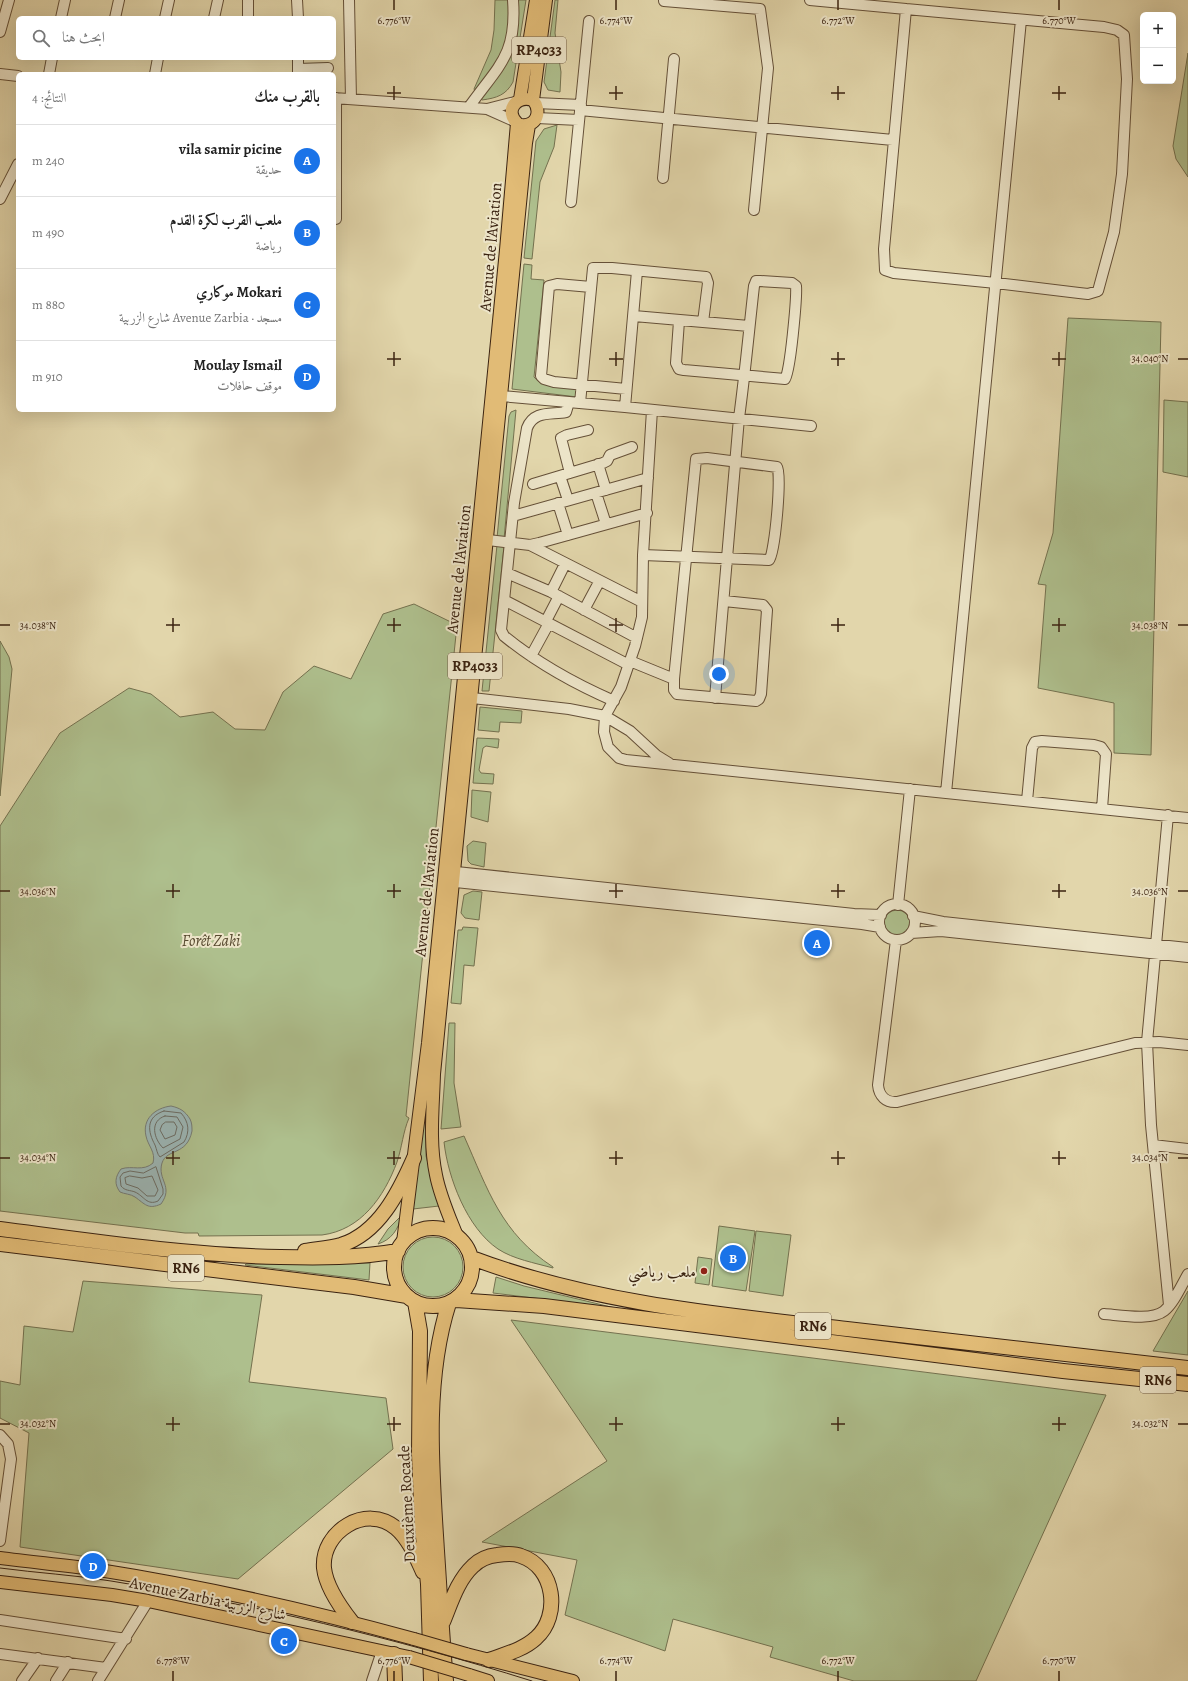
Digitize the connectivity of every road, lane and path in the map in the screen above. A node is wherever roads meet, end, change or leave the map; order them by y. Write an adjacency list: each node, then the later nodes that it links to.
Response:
1 (9, 0): 22 (street)
2 (65, 0): 16 (street)
3 (119, 0): 17 (street)
4 (169, 0): 18 (street)
5 (218, 0): 19 (street)
6 (248, 0): 20 (street)
7 (297, 0): 21 (street)
8 (349, 0): 37 (street)
9 (513, 0): 40 (street)
10 (536, 0): 38 (main road, Avenue de l'Aviation / RP4033)
11 (546, 0): 39 (main road, Avenue de l'Aviation / RP4033)
12 (810, 0): 15 (street)
13 (664, 1): 14 (street)
14 (759, 4): 46 (street)
15 (906, 9): 23 (street); 47 (street)
16 (61, 16)
17 (115, 16)
18 (165, 16)
19 (214, 16)
20 (248, 16)
21 (298, 16)
22 (2, 18): 25 (street)
23 (1020, 20): 54 (street); 54 (street)
24 (589, 21): 42 (street)
25 (0, 32)
26 (674, 59): 43 (street)
27 (52, 60): 31 (street)
28 (158, 60): 32 (street)
29 (298, 60): 33 (street)
30 (328, 68): 33 (street)
31 (49, 72)
32 (155, 72)
33 (298, 72)
34 (0, 74): 35 (street)
35 (16, 76)
36 (336, 98): 37 (street)
37 (351, 99): 40 (street)
38 (518, 101): 39 (main road); 41 (street); 45 (main road, Avenue de l'Aviation / RP4033)
39 (534, 102): 42 (street); 44 (main road, Avenue de l'Aviation / RP4033)
40 (469, 107): 41 (street)
41 (487, 109): 45 (street)
42 (580, 112): 43 (street); 44 (street); 51 (street)
43 (667, 118): 46 (street); 49 (street)
44 (533, 121): 45 (main road); 63 (main road, Avenue de l'Aviation / RP4033)
45 (515, 122): 114 (main road, Avenue de l'Aviation / RP4033)
46 (761, 128): 47 (street); 52 (street)
47 (893, 140): 54 (street)
48 (16, 168): 50 (street)
49 (663, 178)
50 (0, 199)
51 (571, 202)
52 (754, 210)
53 (637, 271): 55 (street); 56 (street); 58 (street)
54 (996, 282): 109 (street)
55 (591, 287): 61 (street); 61 (street)
56 (634, 316): 57 (street); 62 (street)
57 (679, 321): 58 (street); 60 (street)
58 (703, 322): 59 (street)
59 (749, 326): 60 (street); 60 (street)
60 (744, 376): 68 (street)
61 (582, 385): 62 (street); 65 (street)
62 (626, 389): 66 (street)
63 (500, 396): 64 (street); 84 (main road, Avenue de l'Aviation / RP4033)
64 (569, 402): 65 (street); 81 (street)
65 (580, 403): 66 (street)
66 (625, 407): 67 (street)
67 (652, 410): 68 (street); 75 (street)
68 (739, 418): 69 (street); 72 (street)
69 (811, 426)
70 (588, 430): 74 (street)
71 (632, 447): 73 (street)
72 (736, 461): 88 (street); 89 (street); 89 (street)
73 (598, 464): 74 (street); 77 (street)
74 (565, 474): 76 (street); 79 (street)
75 (648, 478): 77 (street); 80 (street)
76 (533, 484)
77 (606, 490): 78 (street)
78 (596, 493): 79 (street); 82 (street)
79 (563, 502): 81 (street); 83 (street)
80 (647, 513): 82 (street); 87 (street)
81 (513, 516): 85 (street)
82 (606, 524): 83 (street)
83 (568, 535): 86 (street)
84 (488, 540): 85 (street); 103 (main road, Avenue de l'Aviation / RP4033)
85 (511, 542): 86 (street); 91 (street)
86 (530, 545): 90 (street)
87 (643, 554): 88 (street); 96 (street)
88 (686, 555): 89 (street); 102 (street)
89 (727, 559): 95 (street)
90 (565, 564): 92 (street); 93 (street)
91 (507, 573): 93 (street); 94 (street)
92 (599, 582): 96 (street); 97 (street)
93 (555, 594): 97 (street); 98 (street)
94 (504, 600): 98 (street); 100 (street)
95 (724, 601): 104 (street); 104 (street)
96 (642, 602): 99 (street)
97 (584, 610): 99 (street)
98 (547, 622): 100 (street); 101 (street)
99 (637, 638): 101 (street)
100 (531, 656): 105 (street)
101 (630, 663): 102 (street); 105 (street)
102 (674, 679): 104 (street)
103 (472, 698): 106 (street); 114 (main road, Avenue de l'Aviation / RP4033)
104 (715, 698)
105 (614, 701): 106 (street)
106 (605, 716): 107 (street); 107 (street)
107 (673, 765): 108 (street)
108 (910, 789): 109 (street); 115 (street)
109 (946, 793): 110 (street)
110 (1027, 801): 111 (street); 111 (street)
111 (1102, 809): 112 (street)
112 (1168, 816): 113 (street); 123 (street)
113 (1188, 818)
114 (449, 877): 116 (street); 118 (street); 129 (main road, Avenue de l'Aviation / RP4033); 131 (main road, Avenue de l'Aviation / RP4033)
115 (898, 905): 116 (street); 117 (street)
116 (881, 915): 118 (street)
117 (913, 916): 119 (street); 120 (street)
118 (880, 927): 121 (street)
119 (994, 932): 120 (street); 123 (street)
120 (911, 933): 121 (street)
121 (896, 940): 125 (street)
122 (1188, 948): 123 (street)
123 (1156, 949): 124 (street); 125 (street)
124 (1188, 957)
125 (1147, 1042): 126 (street); 127 (street)
126 (1188, 1045)
127 (1153, 1145): 128 (street); 139 (street)
128 (1188, 1149)
129 (414, 1158): 133 (main road, Avenue de l'Aviation / RP4033); 134 (highway)
130 (0, 1229): 134 (highway, RN6)
131 (457, 1236): 133 (highway, RN6); 135 (highway)
132 (0, 1244): 137 (highway, RN6)
133 (400, 1247): 134 (highway, RN6); 137 (highway)
134 (257, 1257)
135 (472, 1258): 138 (highway); 141 (highway, RN6)
136 (1188, 1274): 139 (street)
137 (411, 1299): 138 (highway, RN6); 147 (highway, Deuxième Rocade)
138 (453, 1301): 142 (highway, RN6); 151 (highway, Deuxième Rocade)
139 (1169, 1305): 140 (street)
140 (1104, 1314)
141 (1188, 1368)
142 (1188, 1384)
143 (0, 1434): 144 (street)
144 (0, 1541)
145 (0, 1558): 150 (main road, Avenue Zarbia شارع الزربية)
146 (0, 1582): 148 (main road, Avenue Zarbia شارع الزربية)
147 (428, 1584): 150 (highway); 164 (highway, Deuxième Rocade)
148 (148, 1601): 152 (street); 153 (main road, Avenue Zarbia شارع الزربية)
149 (0, 1620): 152 (street)
150 (352, 1622): 156 (main road, Avenue Zarbia شارع الزربية, bridge)
151 (441, 1626): 156 (highway); 165 (highway, Deuxième Rocade)
152 (126, 1639): 158 (street)
153 (388, 1653): 162 (street); 163 (highway); 166 (main road, Avenue Zarbia شارع الزربية, bridge)
154 (0, 1654): 155 (street)
155 (38, 1658): 157 (street); 159 (street)
156 (489, 1660): 167 (main road)
157 (68, 1662): 158 (street); 160 (street)
158 (106, 1668): 161 (street)
159 (22, 1681)
160 (56, 1681)
161 (98, 1681)
162 (372, 1681)
163 (396, 1681)
164 (431, 1681)
165 (446, 1681)
166 (488, 1681)
167 (573, 1681)

